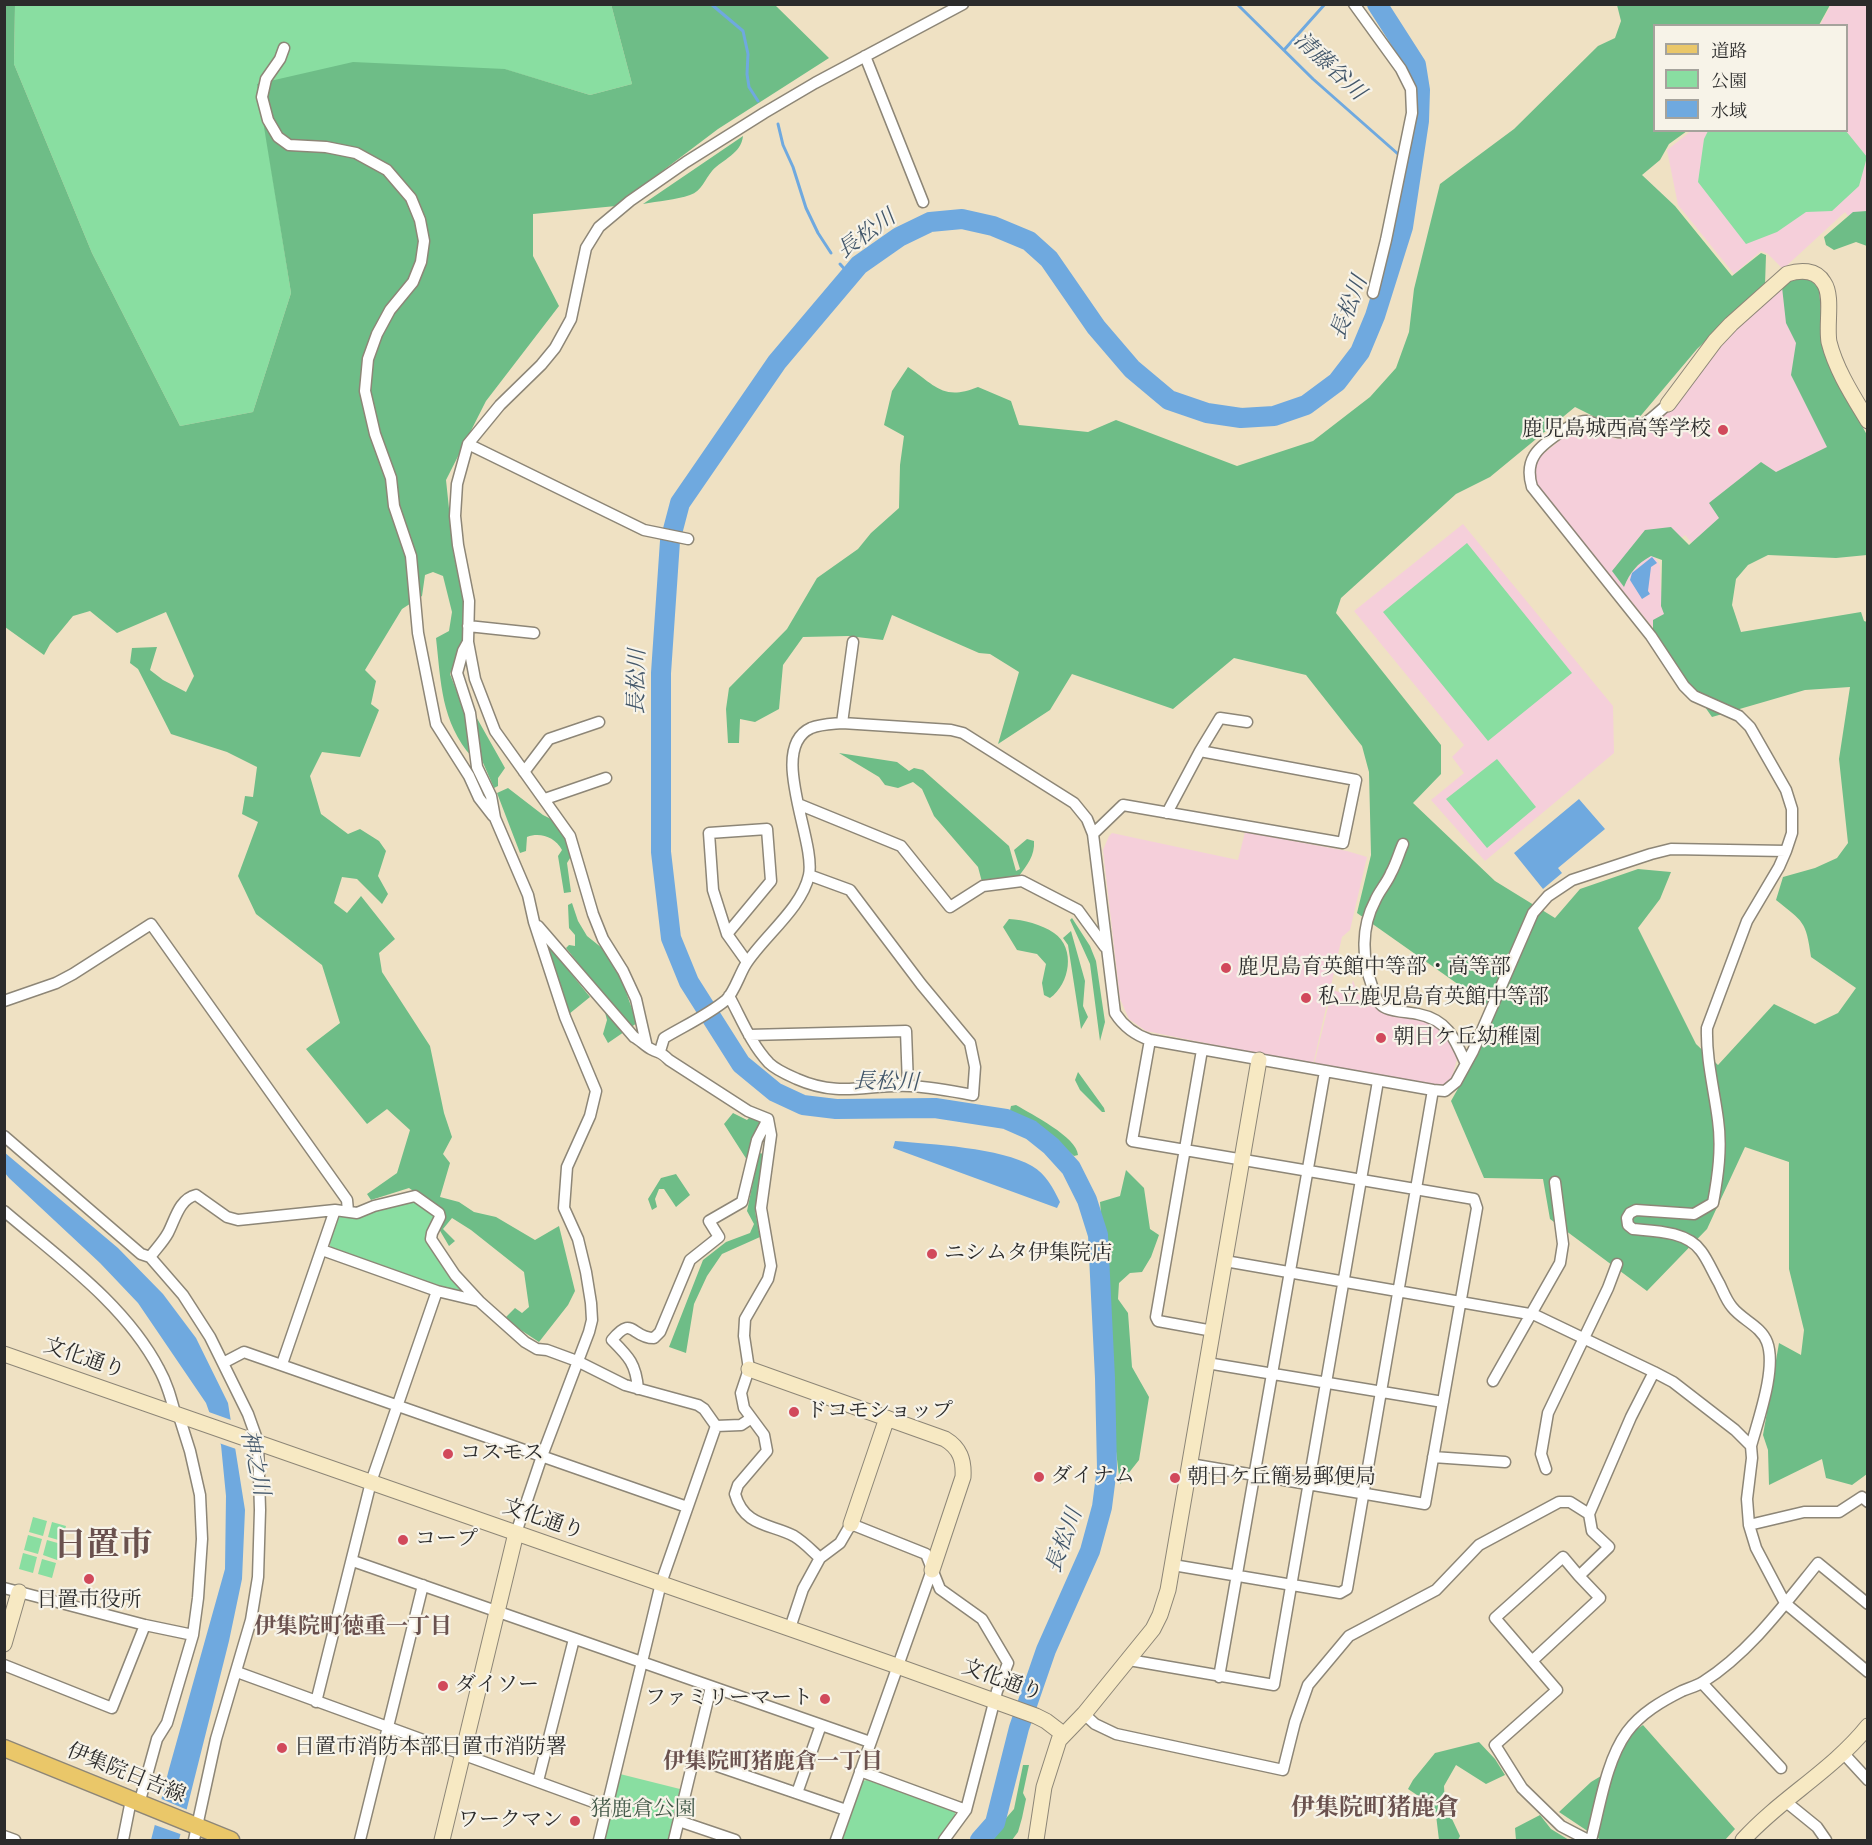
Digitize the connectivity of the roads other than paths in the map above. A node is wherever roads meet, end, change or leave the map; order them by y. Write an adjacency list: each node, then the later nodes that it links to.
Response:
1 (963, 4): 4 (street)
2 (1354, 4): 6 (street)
3 (285, 48): 24 (street)
4 (865, 56): 5 (street); 9 (street)
5 (923, 202)
6 (1373, 292)
7 (1668, 404): 8 (street); 27 (street)
8 (1868, 421)
9 (468, 444): 10 (street); 11 (street)
10 (685, 538)
11 (468, 626): 12 (street); 13 (street)
12 (534, 633)
13 (468, 642): 19 (street); 24 (street)
14 (853, 642): 17 (street)
15 (599, 722): 19 (street)
16 (1247, 722): 18 (street)
17 (842, 723): 22 (street); 25 (street)
18 (1200, 751): 23 (street); 23 (street)
19 (524, 772): 21 (street)
20 (606, 778): 21 (street)
21 (545, 799): 37 (street)
22 (798, 804): 28 (street); 31 (street)
23 (1167, 813): 25 (street)
24 (495, 818): 29 (street)
25 (1093, 834): 31 (street)
26 (1404, 844): 41 (street)
27 (1786, 851): 41 (street); 89 (street)
28 (809, 875): 32 (street); 44 (street)
29 (534, 922): 37 (street); 71 (street)
30 (727, 934): 30 (street); 32 (street)
31 (1107, 948): 36 (street)
32 (747, 962): 33 (street)
33 (727, 998): 35 (street); 39 (street)
34 (4, 1001): 56 (street)
35 (749, 1035): 44 (street); 44 (street)
36 (1150, 1040): 38 (street); 48 (street)
37 (646, 1043): 39 (street)
38 (1202, 1050): 40 (street); 48 (street)
39 (660, 1051): 46 (street)
40 (1259, 1060): 42 (street); 49 (street)
41 (1466, 1064): 45 (street)
42 (1325, 1071): 43 (street); 50 (street)
43 (1378, 1081): 45 (street); 51 (street)
44 (908, 1086)
45 (1433, 1090): 53 (street)
46 (768, 1119): 75 (street); 80 (street)
47 (4, 1136): 58 (street)
48 (1185, 1150): 49 (street); 68 (street)
49 (1242, 1161): 50 (street); 59 (street)
50 (1307, 1172): 51 (street); 61 (street)
51 (1361, 1180): 53 (street); 62 (street)
52 (1556, 1182): 67 (street)
53 (1416, 1190): 64 (street); 66 (street)
54 (335, 1210): 56 (street); 57 (street); 58 (street)
55 (4, 1211): 84 (street)
56 (348, 1211): 65 (street)
57 (322, 1250): 63 (street); 74 (street)
58 (150, 1257): 72 (street)
59 (1225, 1261): 61 (street); 68 (street)
60 (1617, 1264): 69 (street)
61 (1290, 1273): 62 (street); 77 (street)
62 (1343, 1282): 64 (street); 79 (street)
63 (437, 1291): 65 (street); 83 (street)
64 (1398, 1292): 66 (street); 81 (street)
65 (479, 1301): 71 (street)
66 (1460, 1303): 67 (street); 82 (street)
67 (1531, 1315): 69 (street); 78 (street)
68 (1213, 1331): 73 (street)
69 (1584, 1338): 76 (street); 94 (street)
70 (4, 1354): 84 (street, 文化通り)
71 (577, 1361): 80 (street); 90 (street)
72 (223, 1363): 74 (street); 88 (street)
73 (1207, 1363): 77 (street); 93 (street)
74 (282, 1364): 83 (street)
75 (749, 1369): 85 (street); 86 (street)
76 (1654, 1371): 89 (street); 101 (street)
77 (1272, 1374): 79 (street); 95 (street)
78 (1493, 1381)
79 (1326, 1383): 81 (street); 97 (street)
80 (638, 1389): 87 (street)
81 (1381, 1392): 82 (street); 98 (street)
82 (1443, 1402): 91 (street)
83 (397, 1406): 90 (street); 96 (street)
84 (180, 1414): 88 (street, 文化通り); 120 (street)
85 (887, 1418): 102 (street); 108 (street)
86 (750, 1419): 87 (street); 105 (street)
87 (716, 1426): 100 (street)
88 (258, 1442): 96 (street, 文化通り); 128 (street)
89 (1751, 1446): 103 (street)
90 (542, 1456): 100 (street); 104 (street)
91 (1434, 1457): 92 (street); 98 (street)
92 (1505, 1462)
93 (1190, 1464): 95 (street); 107 (street)
94 (1546, 1469)
95 (1255, 1475): 97 (street); 109 (street)
96 (371, 1482): 104 (street, 文化通り); 106 (street)
97 (1309, 1484): 98 (street); 112 (street)
98 (1364, 1493): 112 (street)
99 (1868, 1502): 103 (street)
100 (687, 1507): 111 (street)
101 (1589, 1514): 110 (street); 135 (street)
102 (851, 1524): 105 (street); 108 (street)
103 (1749, 1525): 115 (street)
104 (516, 1533): 111 (street, 文化通り); 117 (street)
105 (820, 1558): 119 (street)
106 (353, 1561): 113 (street); 134 (street)
107 (1173, 1565): 109 (street); 123 (street)
108 (932, 1570): 127 (street); 133 (street)
109 (1238, 1576): 112 (street); 130 (street)
110 (1579, 1576): 124 (street); 124 (street)
111 (661, 1583): 119 (street, 文化通り); 125 (street)
112 (1291, 1584): 130 (street)
113 (423, 1585): 117 (street); 138 (street)
114 (12, 1590): 118 (street); 122 (street)
115 (1785, 1603): 116 (street); 129 (street); 131 (street)
116 (1868, 1604)
117 (498, 1611): 121 (street); 143 (street)
118 (145, 1625): 120 (street); 126 (street)
119 (790, 1628): 127 (street, 文化通り)
120 (193, 1635): 151 (street)
121 (574, 1639): 125 (street); 148 (street)
122 (4, 1644)
123 (1129, 1660): 130 (street); 135 (street)
124 (1532, 1661): 169 (street)
125 (641, 1662): 132 (street); 152 (street)
126 (4, 1665)
127 (897, 1665): 133 (street, 文化通り); 140 (street)
128 (237, 1672): 134 (street); 156 (street)
129 (1868, 1672)
130 (1219, 1677)
131 (1702, 1683): 145 (street); 169 (street)
132 (711, 1687): 136 (street); 144 (street)
133 (996, 1701): 139 (street, 文化通り); 154 (street)
134 (316, 1702): 138 (street)
135 (1084, 1714): 139 (street)
136 (821, 1725): 140 (street); 149 (street)
137 (1868, 1726): 142 (street)
138 (388, 1728): 143 (street); 161 (street)
139 (1063, 1734): 168 (street)
140 (870, 1742): 146 (street)
141 (4, 1748): 151 (main road, 伊集院日吉線)
142 (1844, 1754): 147 (street); 150 (street)
143 (463, 1755): 148 (street); 162 (street)
144 (694, 1758): 149 (street); 155 (street)
145 (1781, 1768)
146 (860, 1772): 153 (street); 154 (street)
147 (1868, 1780)
148 (538, 1781): 152 (street)
149 (797, 1793): 153 (street)
150 (1785, 1801): 170 (street); 171 (street)
151 (138, 1803): 156 (main road, 伊集院日吉線); 159 (street)
152 (607, 1807): 163 (street)
153 (846, 1810): 166 (street)
154 (966, 1810): 167 (street)
155 (679, 1821): 164 (street); 165 (street)
156 (194, 1830): 160 (main road, 伊集院日吉線)
157 (4, 1836): 158 (street)
158 (15, 1840)
159 (123, 1840)
160 (231, 1840)
161 (360, 1840)
162 (442, 1840)
163 (599, 1840)
164 (674, 1840)
165 (735, 1840)
166 (836, 1840)
167 (944, 1840)
168 (1036, 1840)
169 (1589, 1840)
170 (1743, 1840)
171 (1827, 1840)

